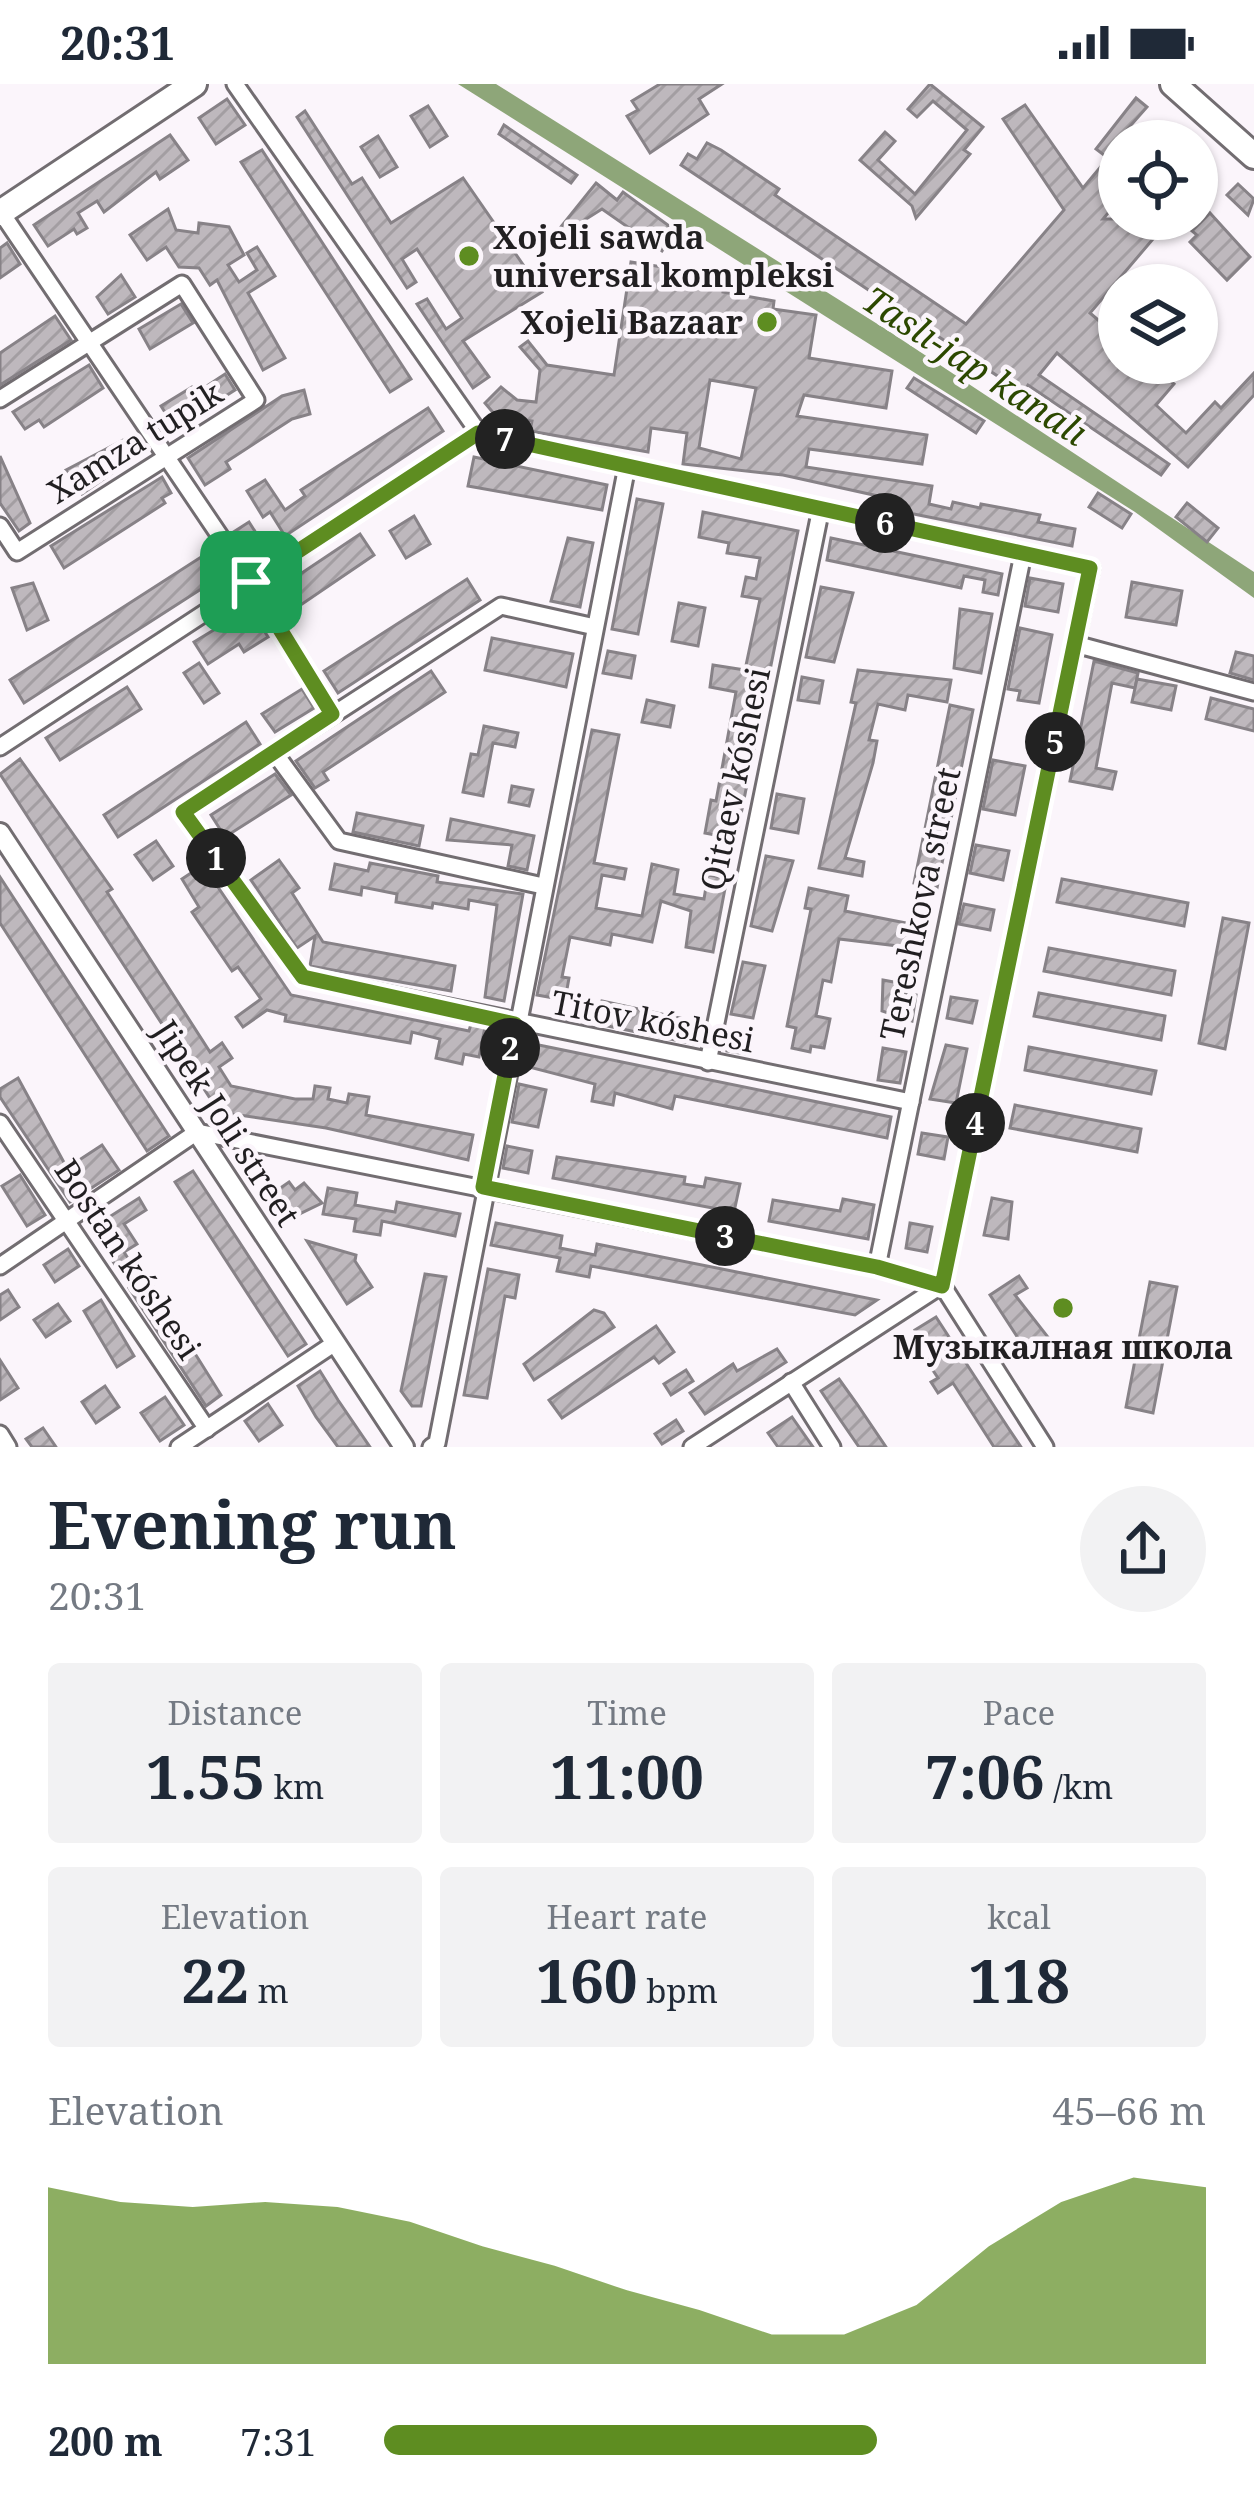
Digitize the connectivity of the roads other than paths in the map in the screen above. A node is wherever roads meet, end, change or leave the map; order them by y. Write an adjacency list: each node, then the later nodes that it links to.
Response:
1 (194, 84): 5 (main road)
2 (235, 84): 8 (street)
3 (1173, 84): 4 (main road)
4 (1254, 157)
5 (1, 213): 6 (street)
6 (89, 342): 7 (street, Xamza tupik); 9 (street); 9 (street, Xamza tupik)
7 (0, 399)
8 (478, 433): 10 (street); 14 (street)
9 (166, 457): 12 (street, Xamza tupik); 14 (street)
10 (627, 466): 11 (street); 15 (street)
11 (821, 508): 13 (street); 24 (street, Qitaev kóshesi)
12 (0, 526)
13 (1023, 554): 16 (street); 25 (street, Tereshkova street)
14 (251, 582): 18 (street); 19 (street)
15 (595, 627): 18 (street); 22 (street)
16 (1075, 644): 17 (street); 32 (street)
17 (1254, 692)
18 (332, 714): 20 (street)
19 (0, 747)
20 (274, 752): 22 (street); 23 (street, Titov kóshesi)
21 (0, 832): 27 (street, Jipek Joli street)
22 (543, 886): 23 (street)
23 (515, 1024): 24 (street, Titov kóshesi); 28 (street)
24 (707, 1062): 25 (street, Titov kóshesi)
25 (910, 1102): 31 (street, Tereshkova street)
26 (0, 1123): 29 (street, Bostan kóshesi)
27 (196, 1132): 28 (street); 29 (street); 33 (street, Jipek Joli street)
28 (483, 1187): 31 (street); 40 (street)
29 (67, 1223): 30 (street); 35 (street, Bostan kóshesi)
30 (0, 1266)
31 (877, 1267): 32 (street)
32 (942, 1286): 34 (street); 43 (street)
33 (335, 1343): 35 (street); 39 (street, Jipek Joli street)
34 (790, 1382): 41 (street); 42 (street)
35 (207, 1429): 38 (street)
36 (0, 1434): 37 (street)
37 (8, 1447)
38 (179, 1447)
39 (404, 1447)
40 (431, 1447)
41 (692, 1447)
42 (832, 1447)
43 (1045, 1447)

